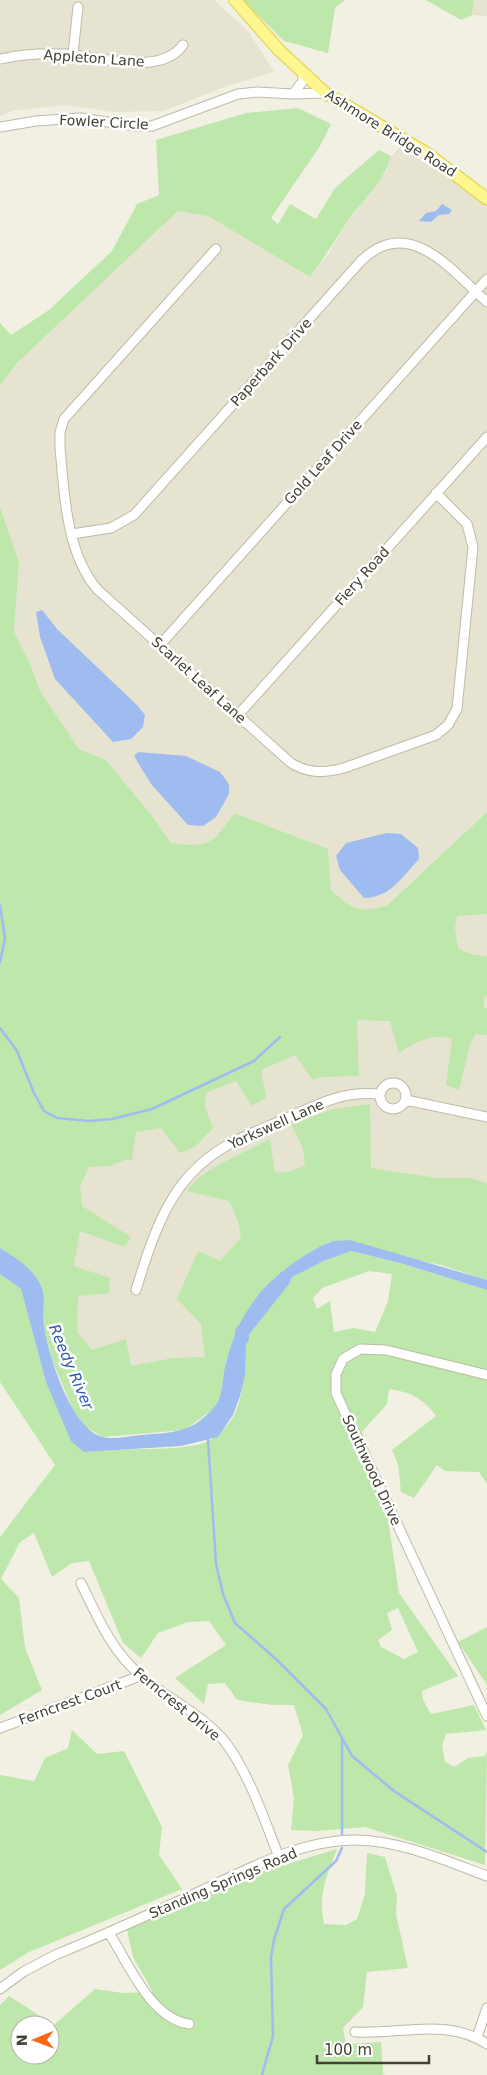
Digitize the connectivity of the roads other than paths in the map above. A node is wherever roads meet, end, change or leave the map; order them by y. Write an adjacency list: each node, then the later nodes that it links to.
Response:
1 (236, 0): 6 (main road, Ashmore Bridge Road)
2 (78, 7): 4 (street)
3 (183, 45): 4 (street, Appleton Lane)
4 (73, 54): 5 (street, Appleton Lane)
5 (0, 59)
6 (304, 73): 7 (main road, Ashmore Bridge Road); 8 (street)
7 (325, 93): 8 (street, Fowler Circle); 10 (main road, Ashmore Bridge Road)
8 (293, 94): 9 (street, Fowler Circle)
9 (0, 127)
10 (487, 199)
11 (216, 249): 17 (street, Scarlet Leaf Lane)
12 (487, 279): 13 (street, Gold Leaf Drive)
13 (476, 292): 14 (street, Paperbark Drive); 17 (street, Paperbark Drive); 18 (street, Gold Leaf Drive)
14 (487, 302)
15 (487, 437): 16 (street, Fiery Road)
16 (436, 493): 19 (street, Fiery Road); 19 (street, Scarlet Leaf Lane)
17 (72, 534): 18 (street, Scarlet Leaf Lane)
18 (160, 644): 19 (street, Scarlet Leaf Lane)
19 (238, 715)
20 (379, 1094): 21 (street); 21 (street); 23 (street, Yorkswell Lane)
21 (406, 1100): 22 (street)
22 (487, 1117)
23 (136, 1290)
24 (487, 1375): 27 (street, Southwood Drive)
25 (81, 1583): 26 (street, Ferncrest Drive)
26 (140, 1676): 28 (street, Ferncrest Court); 29 (street, Ferncrest Drive)
27 (487, 1716)
28 (0, 1728)
29 (279, 1856): 30 (street, Standing Springs Road); 31 (street, Standing Springs Road)
30 (487, 1876)
31 (109, 1933): 32 (street, Standing Springs Road); 34 (street)
32 (0, 1989)
33 (487, 2008): 36 (street)
34 (189, 2024)
35 (355, 2032): 36 (street)
36 (477, 2037): 37 (street)
37 (487, 2044)

